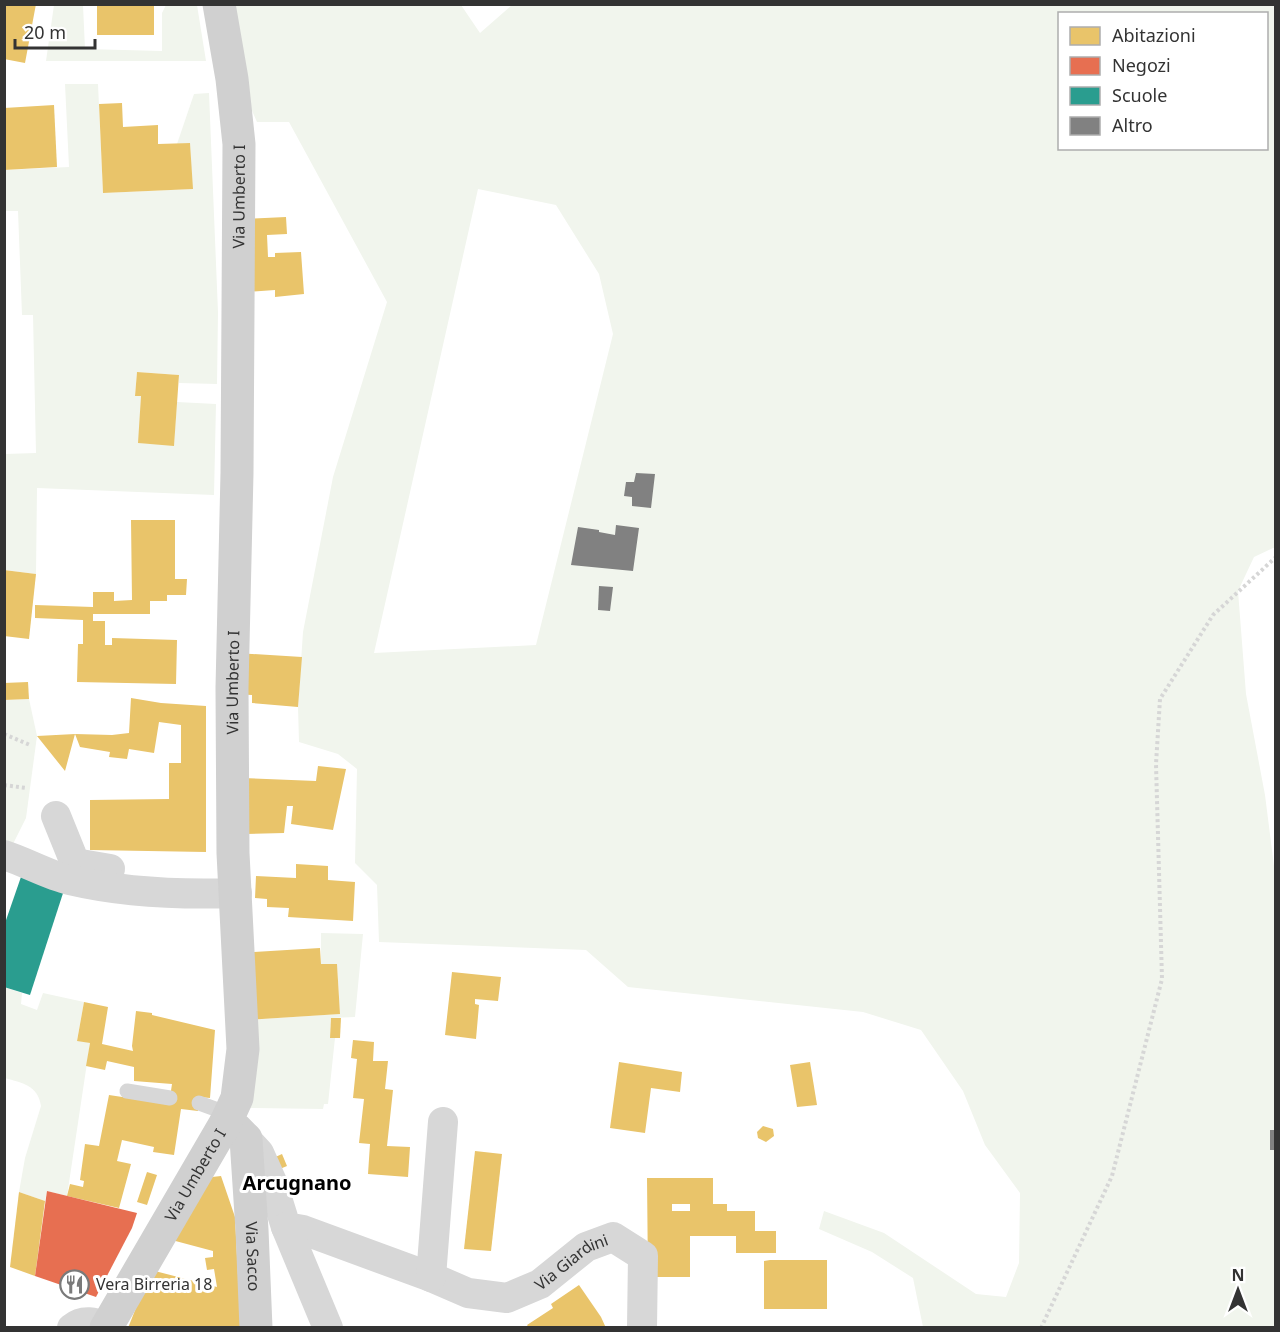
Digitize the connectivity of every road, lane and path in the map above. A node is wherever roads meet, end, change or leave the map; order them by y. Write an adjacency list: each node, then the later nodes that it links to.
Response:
1 (219, 4): 9 (main road, Via Umberto I)
2 (1275, 557): 23 (path)
3 (4, 734): 4 (path)
4 (30, 745)
5 (4, 785): 6 (path)
6 (26, 788)
7 (56, 816): 10 (street)
8 (4, 855): 10 (street)
9 (237, 893): 10 (street); 15 (main road, Via Umberto I)
10 (177, 894)
11 (128, 1091): 12 (lane)
12 (170, 1098)
13 (198, 1103): 15 (lane)
14 (443, 1122): 17 (street)
15 (234, 1125): 16 (street); 18 (main road, Via Umberto I); 20 (main road, Via Sacco)
16 (286, 1227): 17 (street, Via Giardini); 21 (street)
17 (431, 1277): 22 (street, Via Giardini)
18 (107, 1327): 19 (street)
19 (72, 1328)
20 (256, 1328)
21 (328, 1328)
22 (642, 1328)
23 (1041, 1328)

